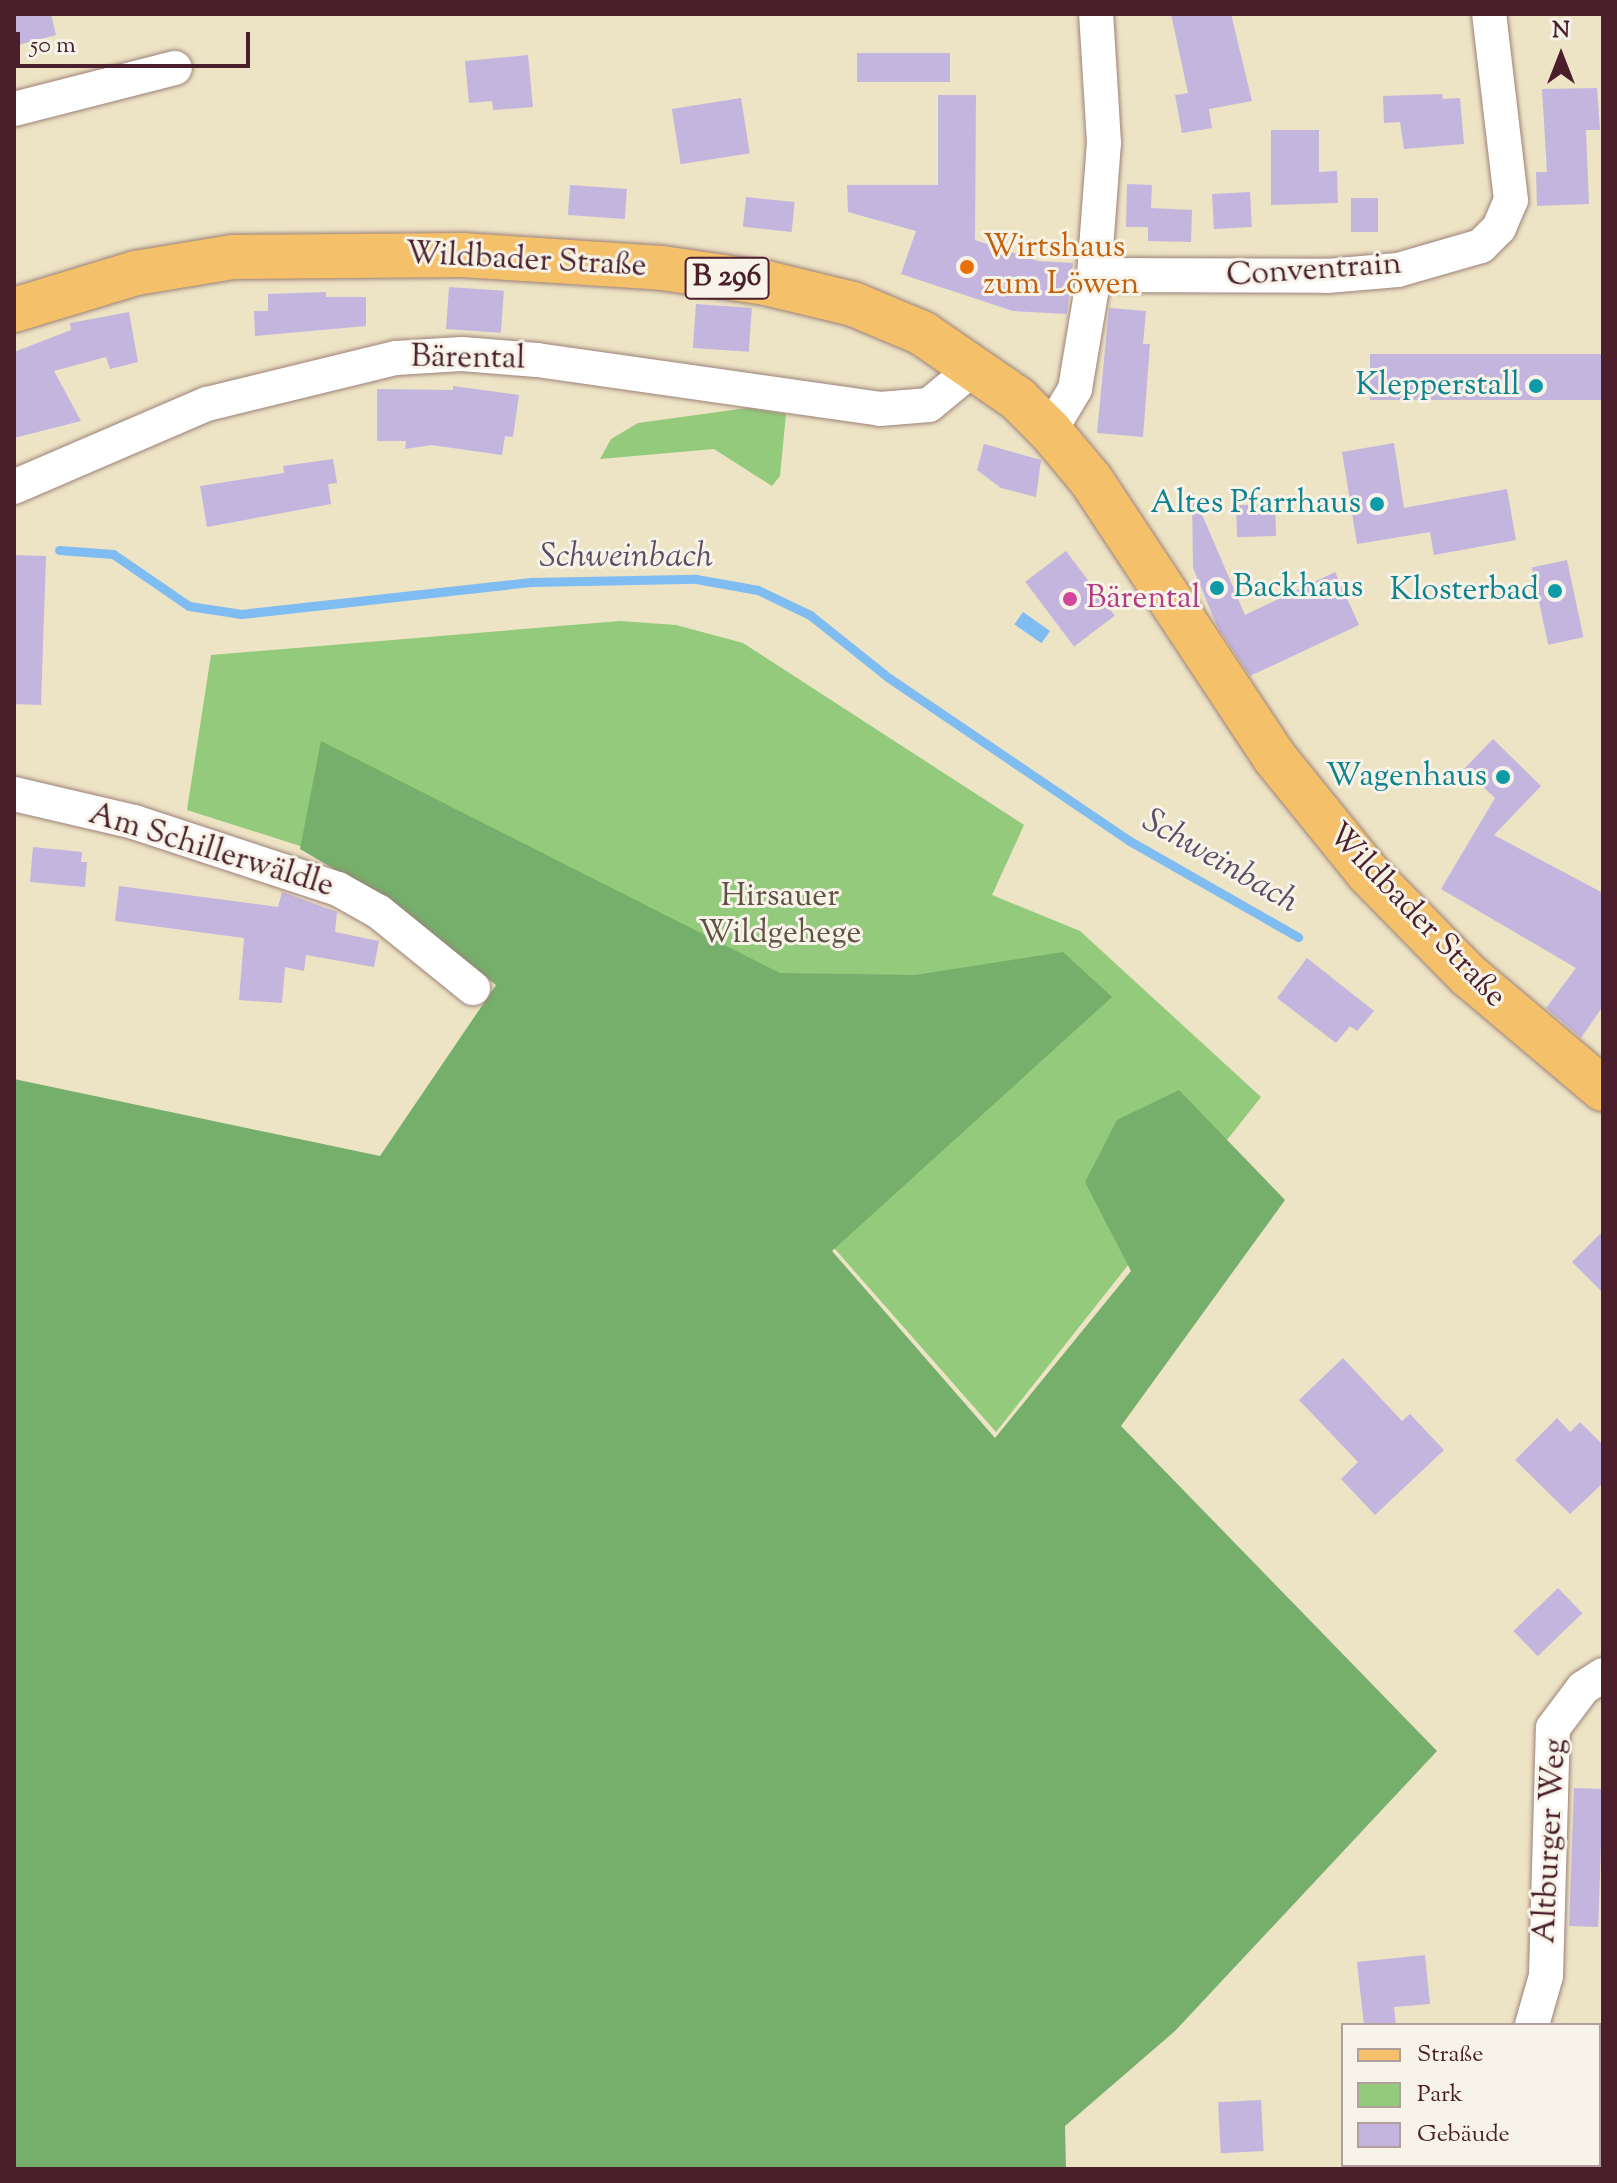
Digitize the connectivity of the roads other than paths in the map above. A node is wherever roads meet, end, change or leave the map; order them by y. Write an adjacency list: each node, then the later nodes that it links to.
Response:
1 (1096, 14): 5 (street)
2 (1489, 14): 5 (street, Conventrain)
3 (175, 68): 4 (street)
4 (14, 109)
5 (1094, 275): 8 (street)
6 (14, 310): 7 (main road, Wildbader Straße / B 296)
7 (975, 367): 8 (main road, Wildbader Straße / B 296); 9 (street, Bärental)
8 (1050, 431): 12 (main road, Wildbader Straße / B 296)
9 (14, 487)
10 (14, 794): 11 (street, Am Schillerwäldle)
11 (473, 988)
12 (1603, 1089)
13 (1603, 1675): 14 (street, Altburger Weg)
14 (1533, 2023)

